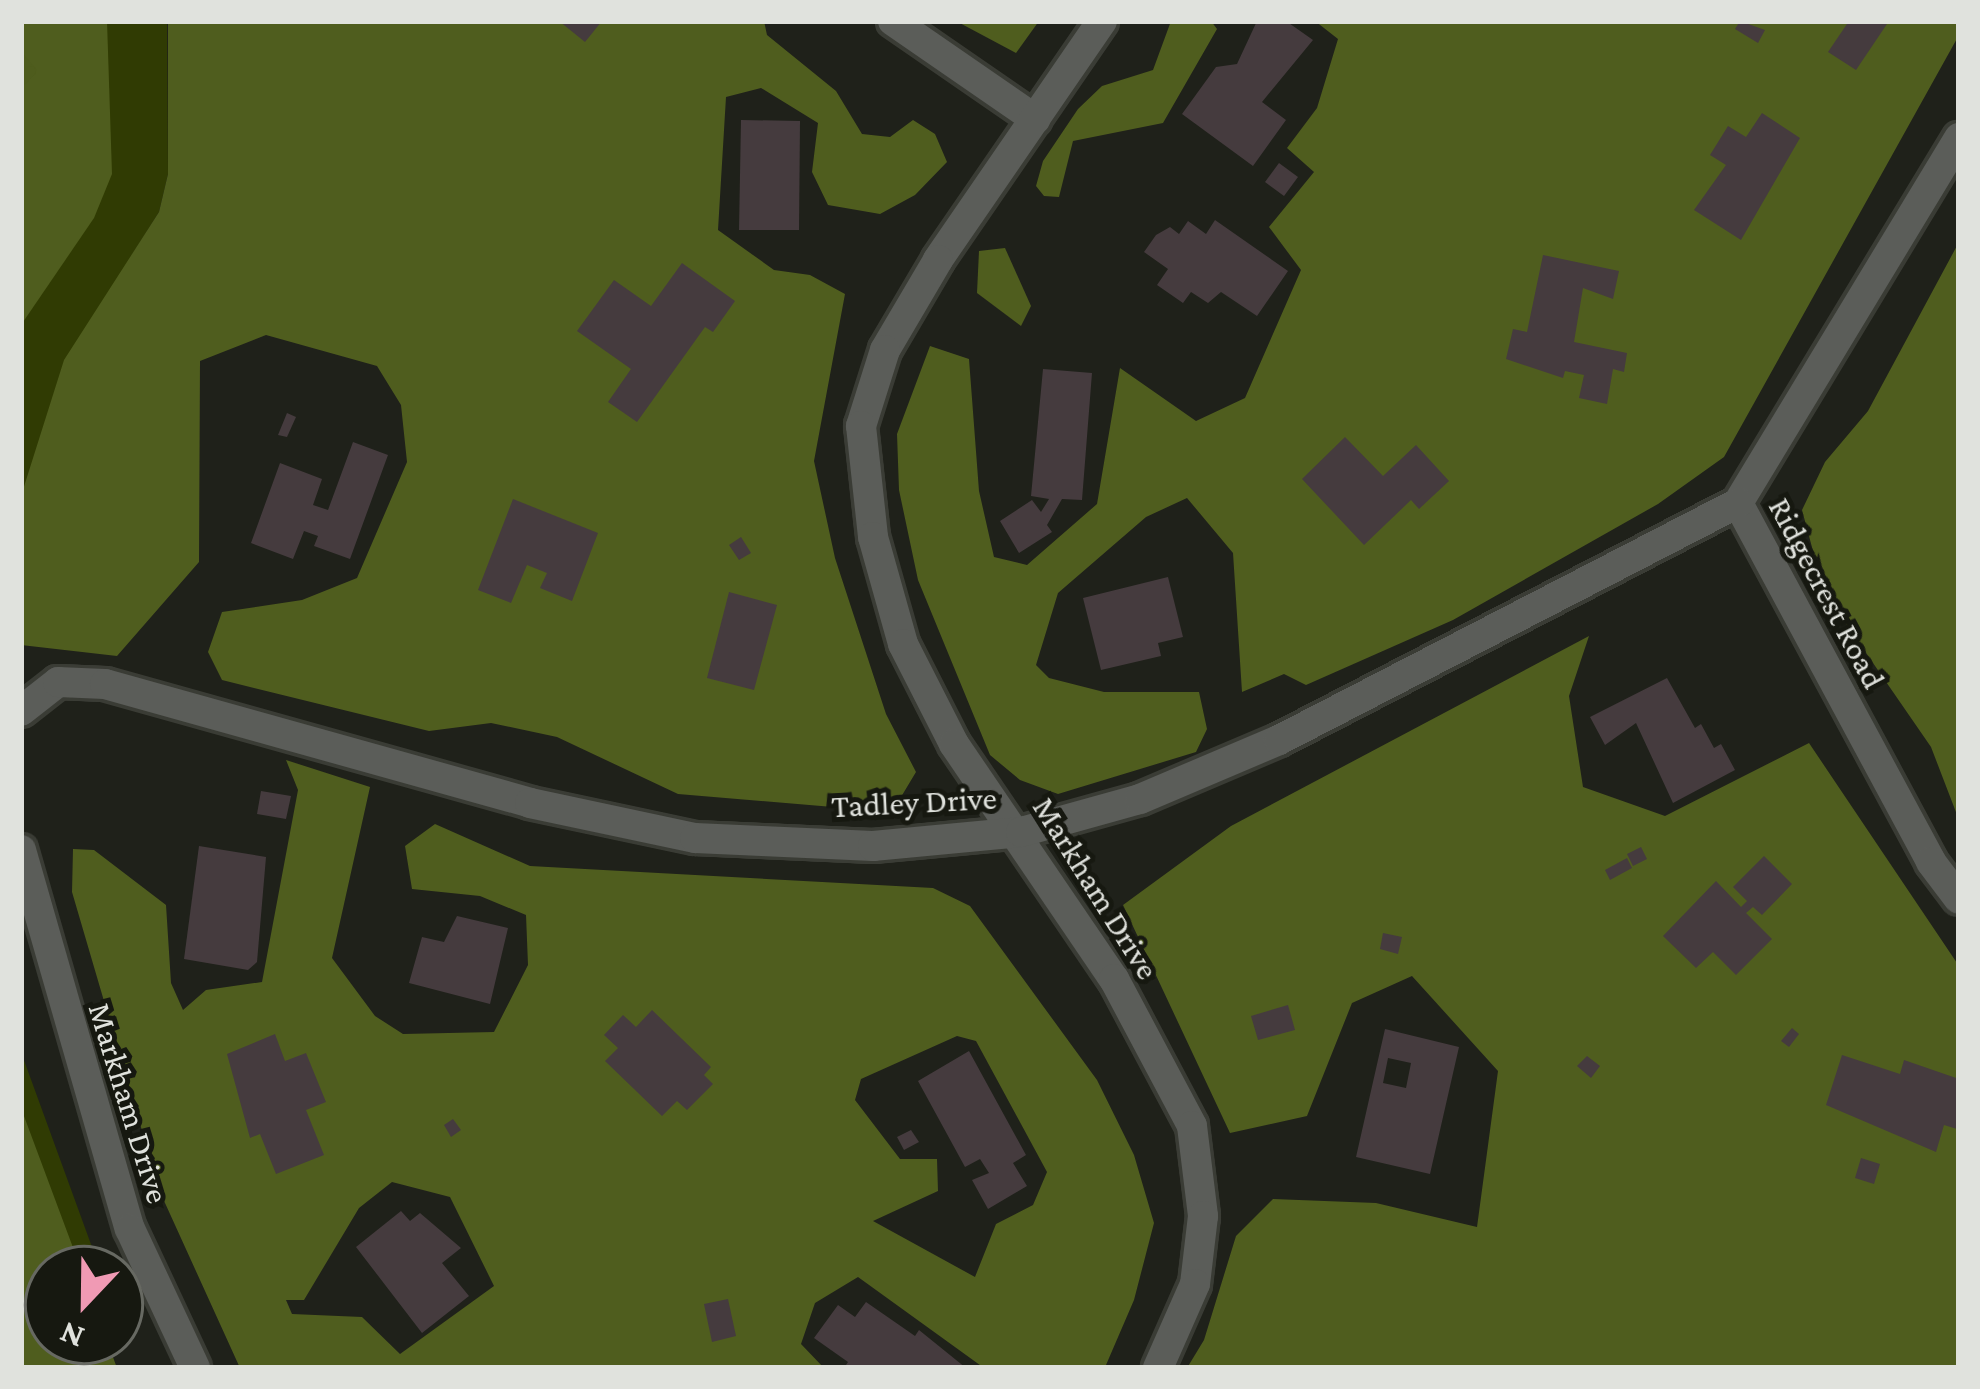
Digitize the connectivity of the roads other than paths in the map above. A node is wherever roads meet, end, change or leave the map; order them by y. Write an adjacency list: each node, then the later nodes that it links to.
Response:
1 (893, 21): 3 (street)
2 (1102, 21): 3 (street, Markham Drive)
3 (1035, 119): 7 (street, Markham Drive)
4 (1959, 138): 5 (street, Ridgecrest Road)
5 (1738, 503): 7 (street, Tadley Drive); 9 (street, Ridgecrest Road)
6 (31, 700): 7 (street, Tadley Drive)
7 (1021, 832): 11 (street, Markham Drive)
8 (21, 850): 10 (street, Markham Drive)
9 (1959, 899)
10 (195, 1368)
11 (1158, 1368)

